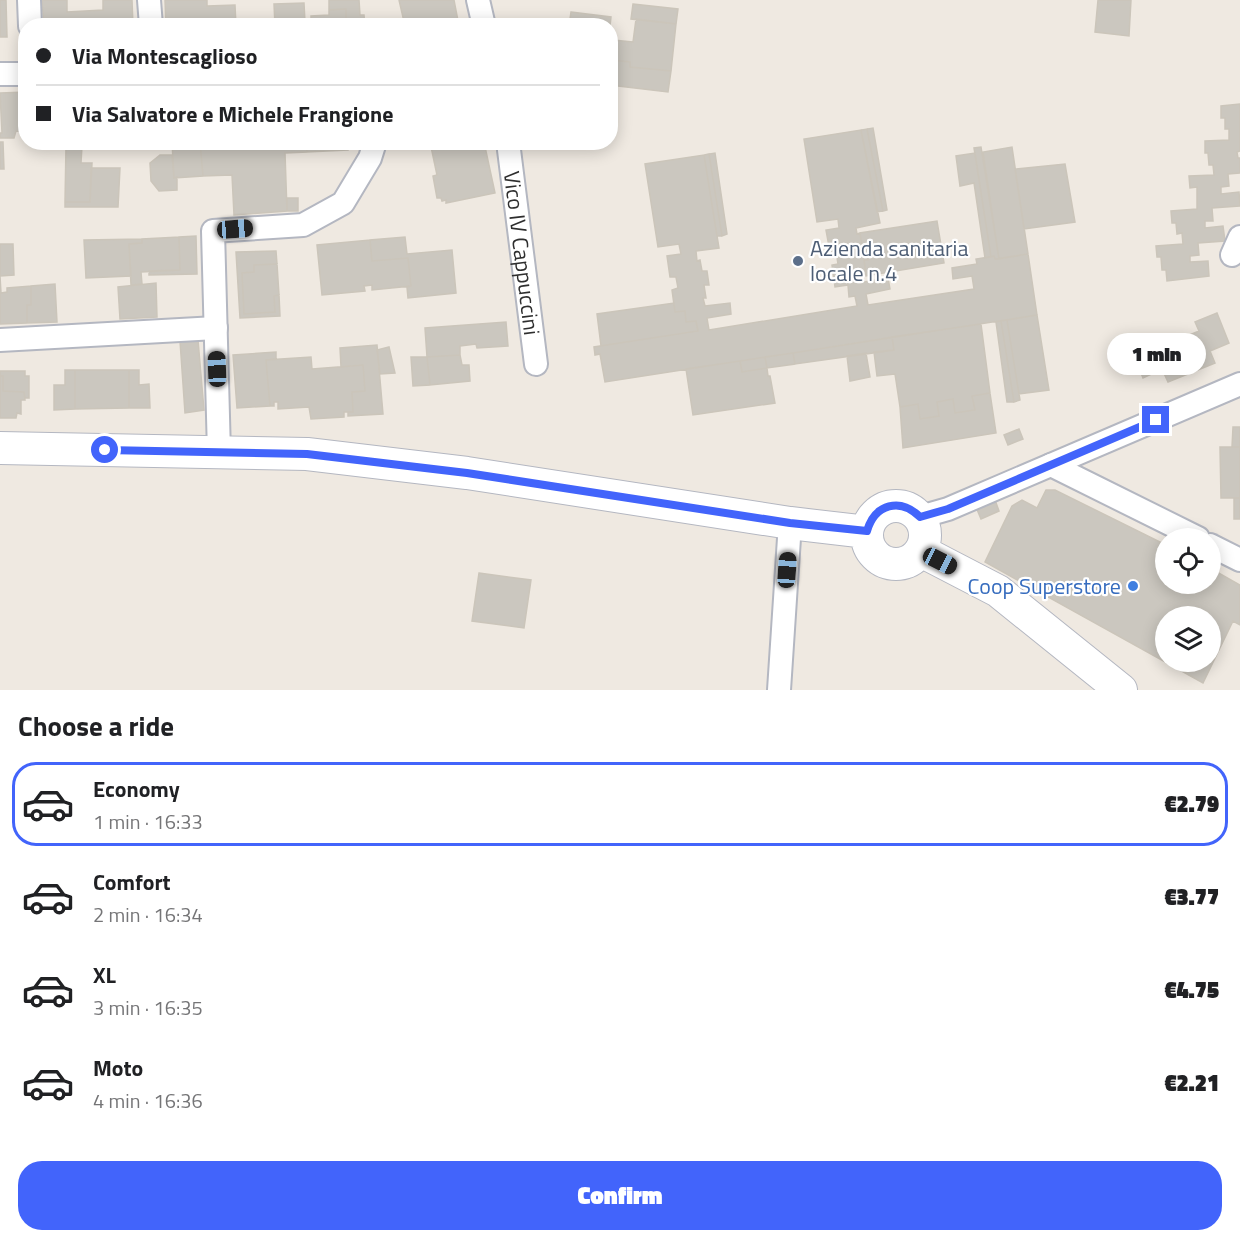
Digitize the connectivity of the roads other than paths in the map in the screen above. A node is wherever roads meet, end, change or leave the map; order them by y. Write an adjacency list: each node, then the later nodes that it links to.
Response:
1 (28, 0): 4 (street)
2 (149, 0): 5 (street)
3 (478, 0): 6 (street)
4 (29, 18)
5 (150, 18)
6 (482, 18)
7 (0, 74): 8 (street)
8 (18, 74)
9 (372, 150): 11 (street)
10 (509, 150): 13 (street, Vico IV Cappuccini)
11 (216, 328): 12 (street); 16 (street)
12 (0, 340)
13 (536, 364)
14 (1240, 384): 17 (street)
15 (0, 448): 16 (main road)
16 (219, 453): 19 (main road)
17 (1051, 465): 18 (street); 20 (street)
18 (920, 517): 21 (main road); 23 (main road)
19 (790, 523): 21 (main road); 25 (street)
20 (1178, 528)
21 (867, 531): 23 (main road)
22 (1221, 550): 24 (street)
23 (921, 551): 26 (main road)
24 (1240, 560)
25 (779, 690)
26 (1121, 690)

